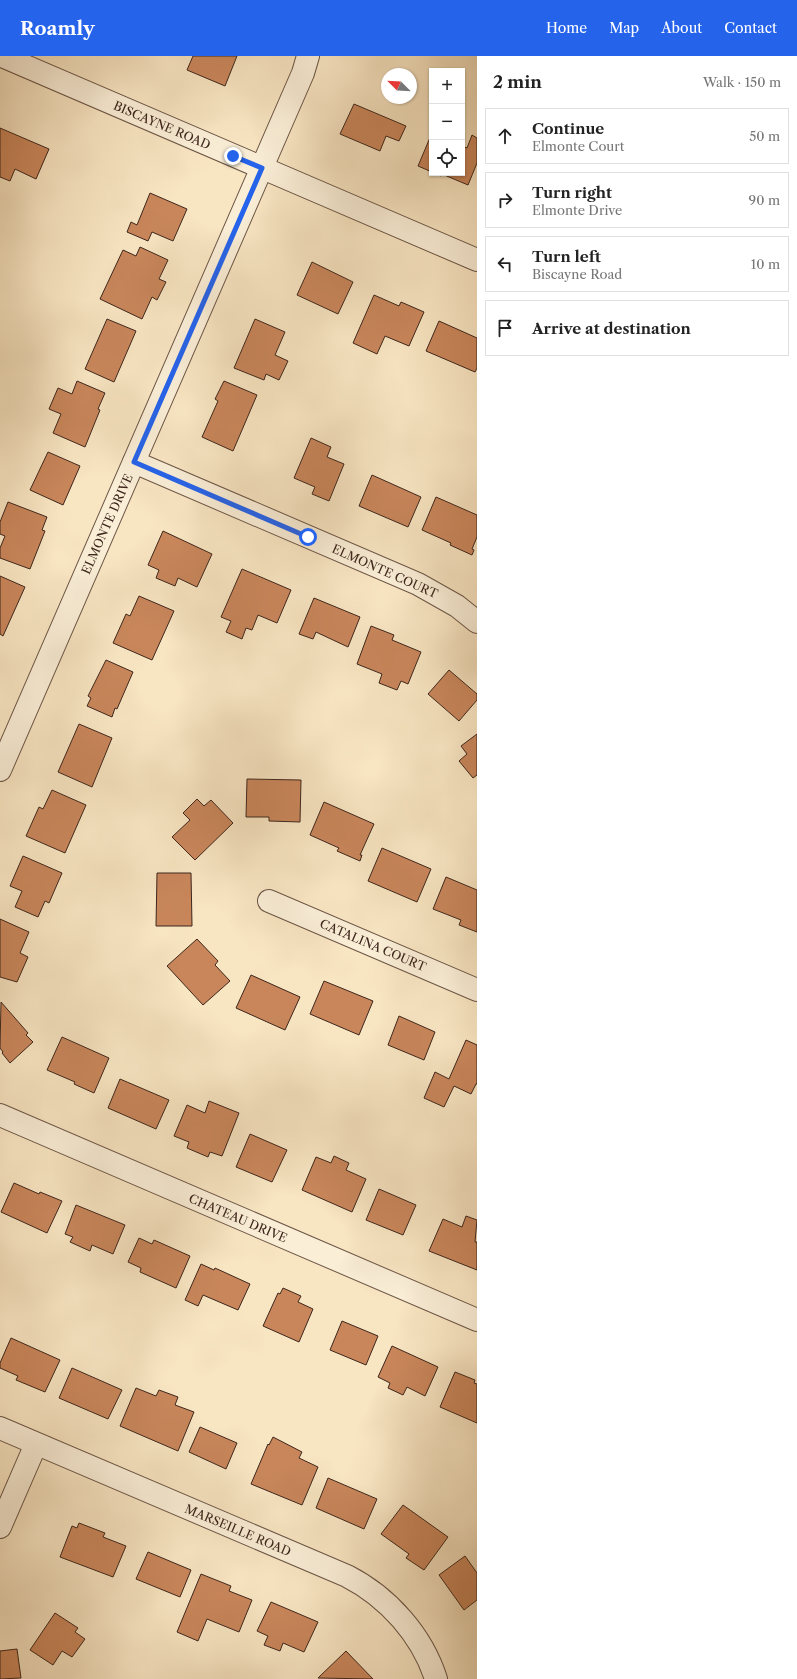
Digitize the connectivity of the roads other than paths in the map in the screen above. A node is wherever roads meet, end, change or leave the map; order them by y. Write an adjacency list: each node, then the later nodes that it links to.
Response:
1 (2, 56): 3 (street, BISCAYNE ROAD)
2 (308, 56): 3 (street, ELMONTE DRIVE)
3 (262, 168): 4 (street, BISCAYNE ROAD); 5 (street, ELMONTE DRIVE)
4 (477, 260)
5 (134, 462): 6 (street, ELMONTE COURT); 7 (street, ELMONTE DRIVE)
6 (477, 622)
7 (0, 770)
8 (269, 901): 9 (street, CATALINA COURT)
9 (477, 990)
10 (0, 1115): 11 (street, CHATEAU DRIVE)
11 (477, 1320)
12 (0, 1428): 13 (street, MARSEILLE ROAD)
13 (36, 1444): 14 (street); 15 (street, MARSEILLE ROAD)
14 (0, 1527)
15 (436, 1679)

